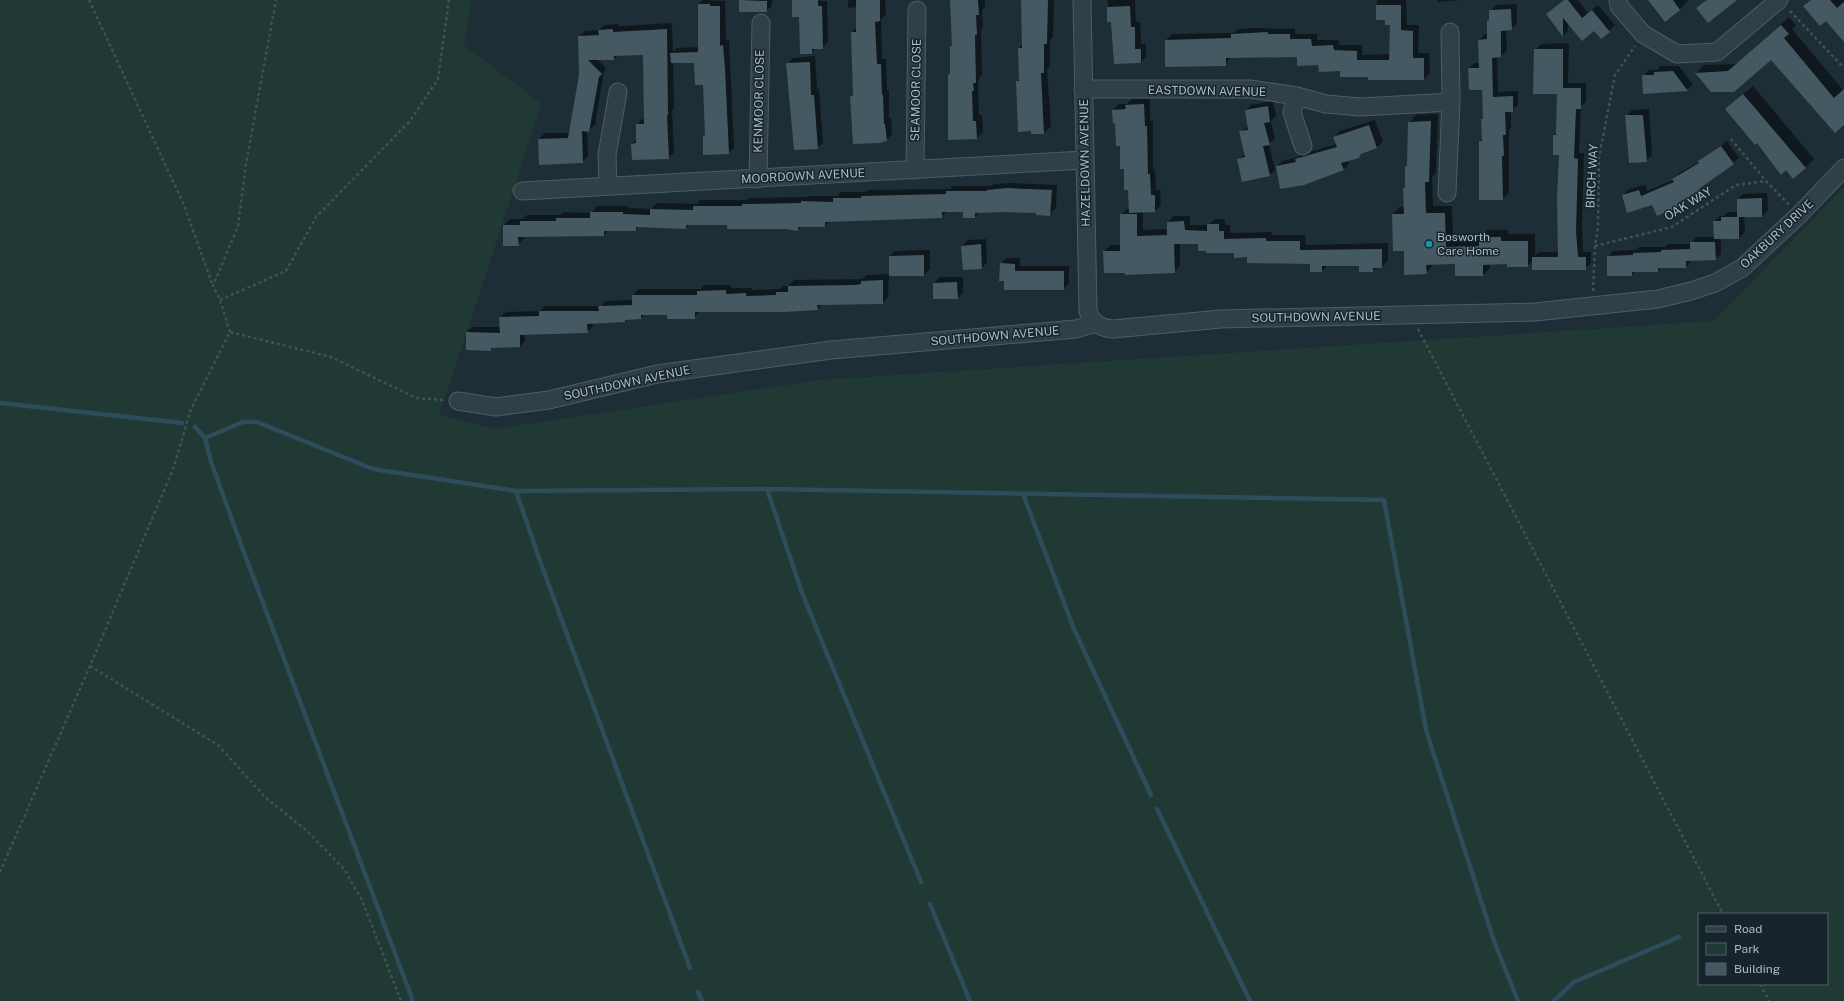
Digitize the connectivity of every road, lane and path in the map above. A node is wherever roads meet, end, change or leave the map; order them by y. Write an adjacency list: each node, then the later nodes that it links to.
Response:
1 (89, 0): 28 (path)
2 (276, 0): 28 (path)
3 (449, 0): 29 (path)
4 (1082, 0): 12 (street, HAZELDOWN AVENUE)
5 (1618, 0): 10 (street)
6 (1782, 3): 10 (street); 11 (path)
7 (917, 10): 20 (street, SEAMOOR CLOSE)
8 (761, 23): 21 (street, KENMOOR CLOSE)
9 (1450, 32): 15 (street)
10 (1643, 34): 27 (path, BIRCH WAY)
11 (1844, 68)
12 (1083, 89): 14 (street, EASTDOWN AVENUE); 18 (street, HAZELDOWN AVENUE)
13 (618, 92): 23 (street)
14 (1297, 96): 15 (street, EASTDOWN AVENUE); 17 (street)
15 (1451, 102): 25 (street)
16 (1731, 139): 22 (path)
17 (1303, 146)
18 (1084, 160): 20 (street, MOORDOWN AVENUE); 33 (street, HAZELDOWN AVENUE)
19 (1844, 168): 26 (street, OAKBURY DRIVE)
20 (915, 170): 21 (street, MOORDOWN AVENUE)
21 (758, 179): 23 (street, MOORDOWN AVENUE)
22 (1766, 181): 26 (path); 27 (path, OAK WAY)
23 (608, 186): 24 (street, MOORDOWN AVENUE)
24 (522, 191)
25 (1447, 193)
26 (1798, 216): 30 (street, OAKBURY DRIVE)
27 (1595, 246): 30 (path, BIRCH WAY)
28 (213, 286): 29 (path)
29 (220, 300): 34 (path)
30 (1594, 306): 31 (street, OAKBURY DRIVE)
31 (1535, 312): 32 (street, SOUTHDOWN AVENUE)
32 (1416, 315): 33 (street, SOUTHDOWN AVENUE); 38 (path)
33 (1096, 323): 35 (street, SOUTHDOWN AVENUE)
34 (230, 332): 35 (path); 36 (path)
35 (458, 401)
36 (90, 666): 37 (path); 40 (path)
37 (0, 872)
38 (1722, 913)
39 (1761, 985): 41 (path)
40 (401, 1001)
41 (1769, 1001)

